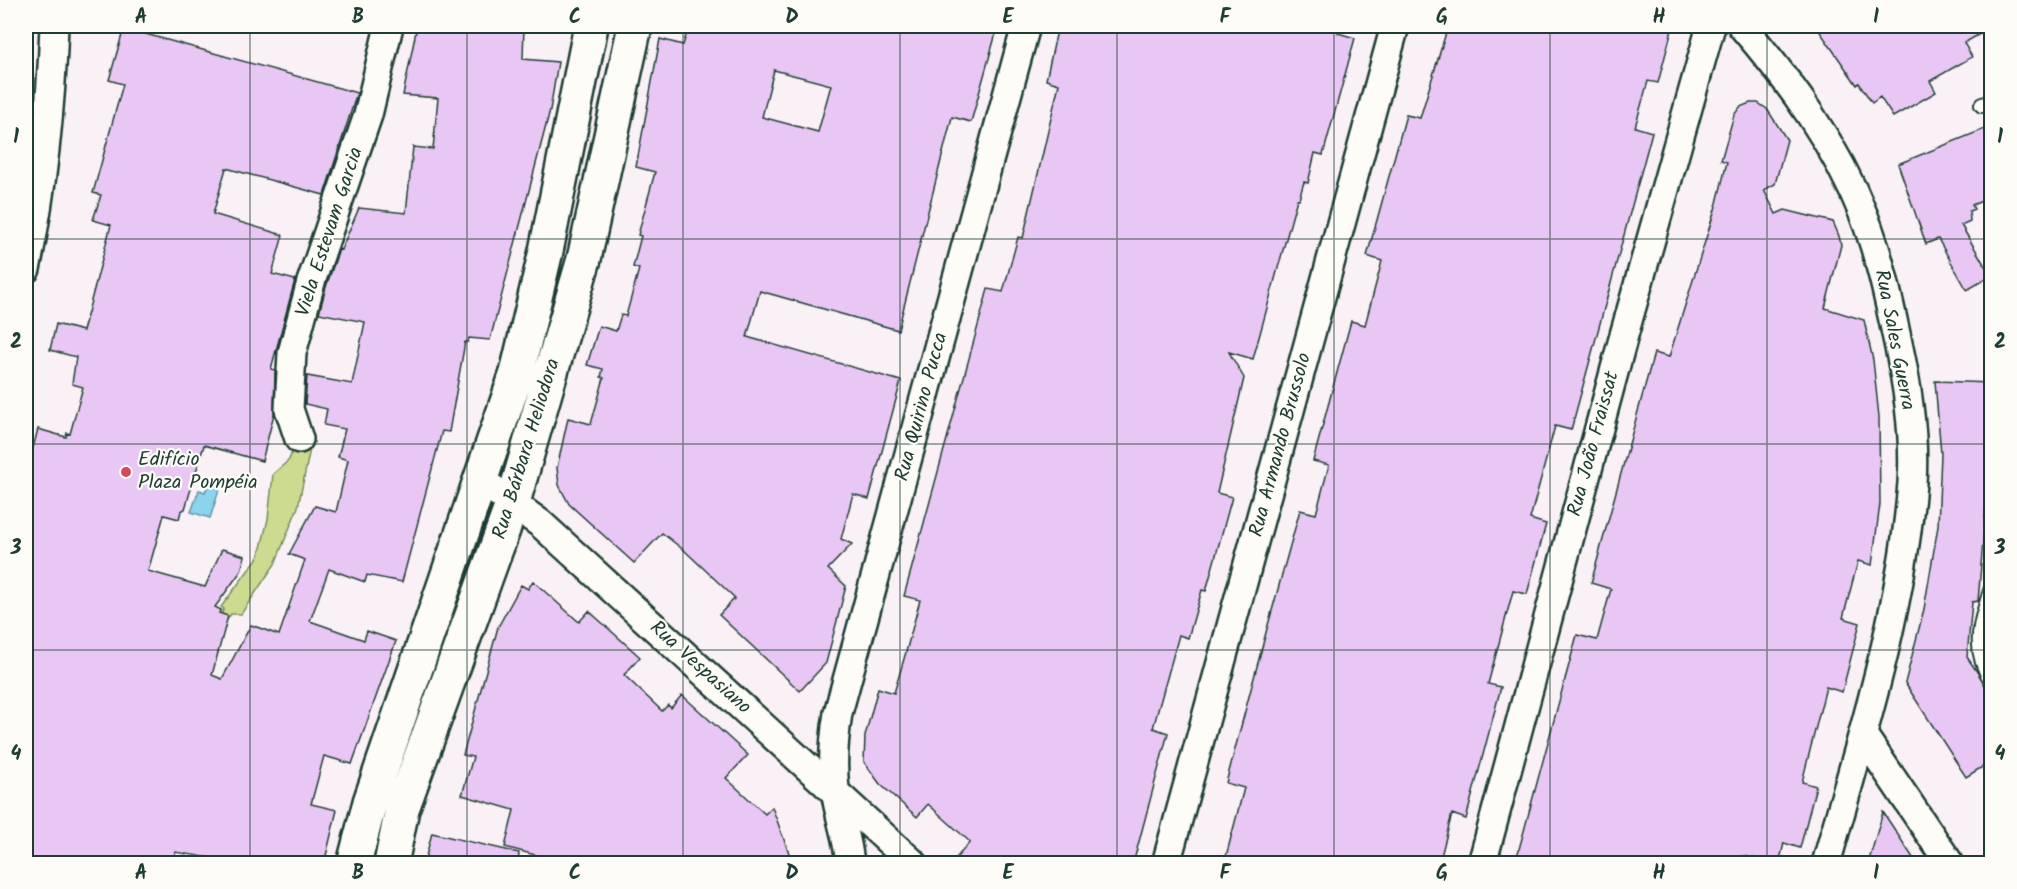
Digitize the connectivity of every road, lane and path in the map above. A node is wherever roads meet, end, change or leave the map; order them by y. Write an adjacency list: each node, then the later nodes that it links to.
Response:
1 (54, 26): 9 (street)
2 (389, 26): 10 (street, Viela Estevam Garcia)
3 (591, 26): 11 (street, Rua Bárbara Heliodora)
4 (635, 26): 12 (street, Rua Bárbara Heliodora)
5 (1026, 26): 16 (street, Rua Quirino Pucca)
6 (1395, 26): 21 (street, Rua Armando Brussolo)
7 (1711, 26): 22 (street, Rua João Fraissat)
8 (1742, 26): 15 (street, Rua Sales Guerra)
9 (26, 269)
10 (299, 439)
11 (481, 480): 12 (street, Rua Vespasiano); 17 (street, Rua Bárbara Heliodora)
12 (513, 502): 16 (street, Rua Vespasiano); 18 (street, Rua Bárbara Heliodora)
13 (1992, 588): 14 (lane)
14 (1992, 681)
15 (1863, 735): 23 (street, Rua Sales Guerra); 24 (street)
16 (835, 790): 19 (street, Rua Quirino Pucca); 20 (street, Rua Vespasiano)
17 (354, 864)
18 (391, 864)
19 (850, 864)
20 (914, 864)
21 (1166, 864)
22 (1482, 864)
23 (1826, 864)
24 (1950, 864)

